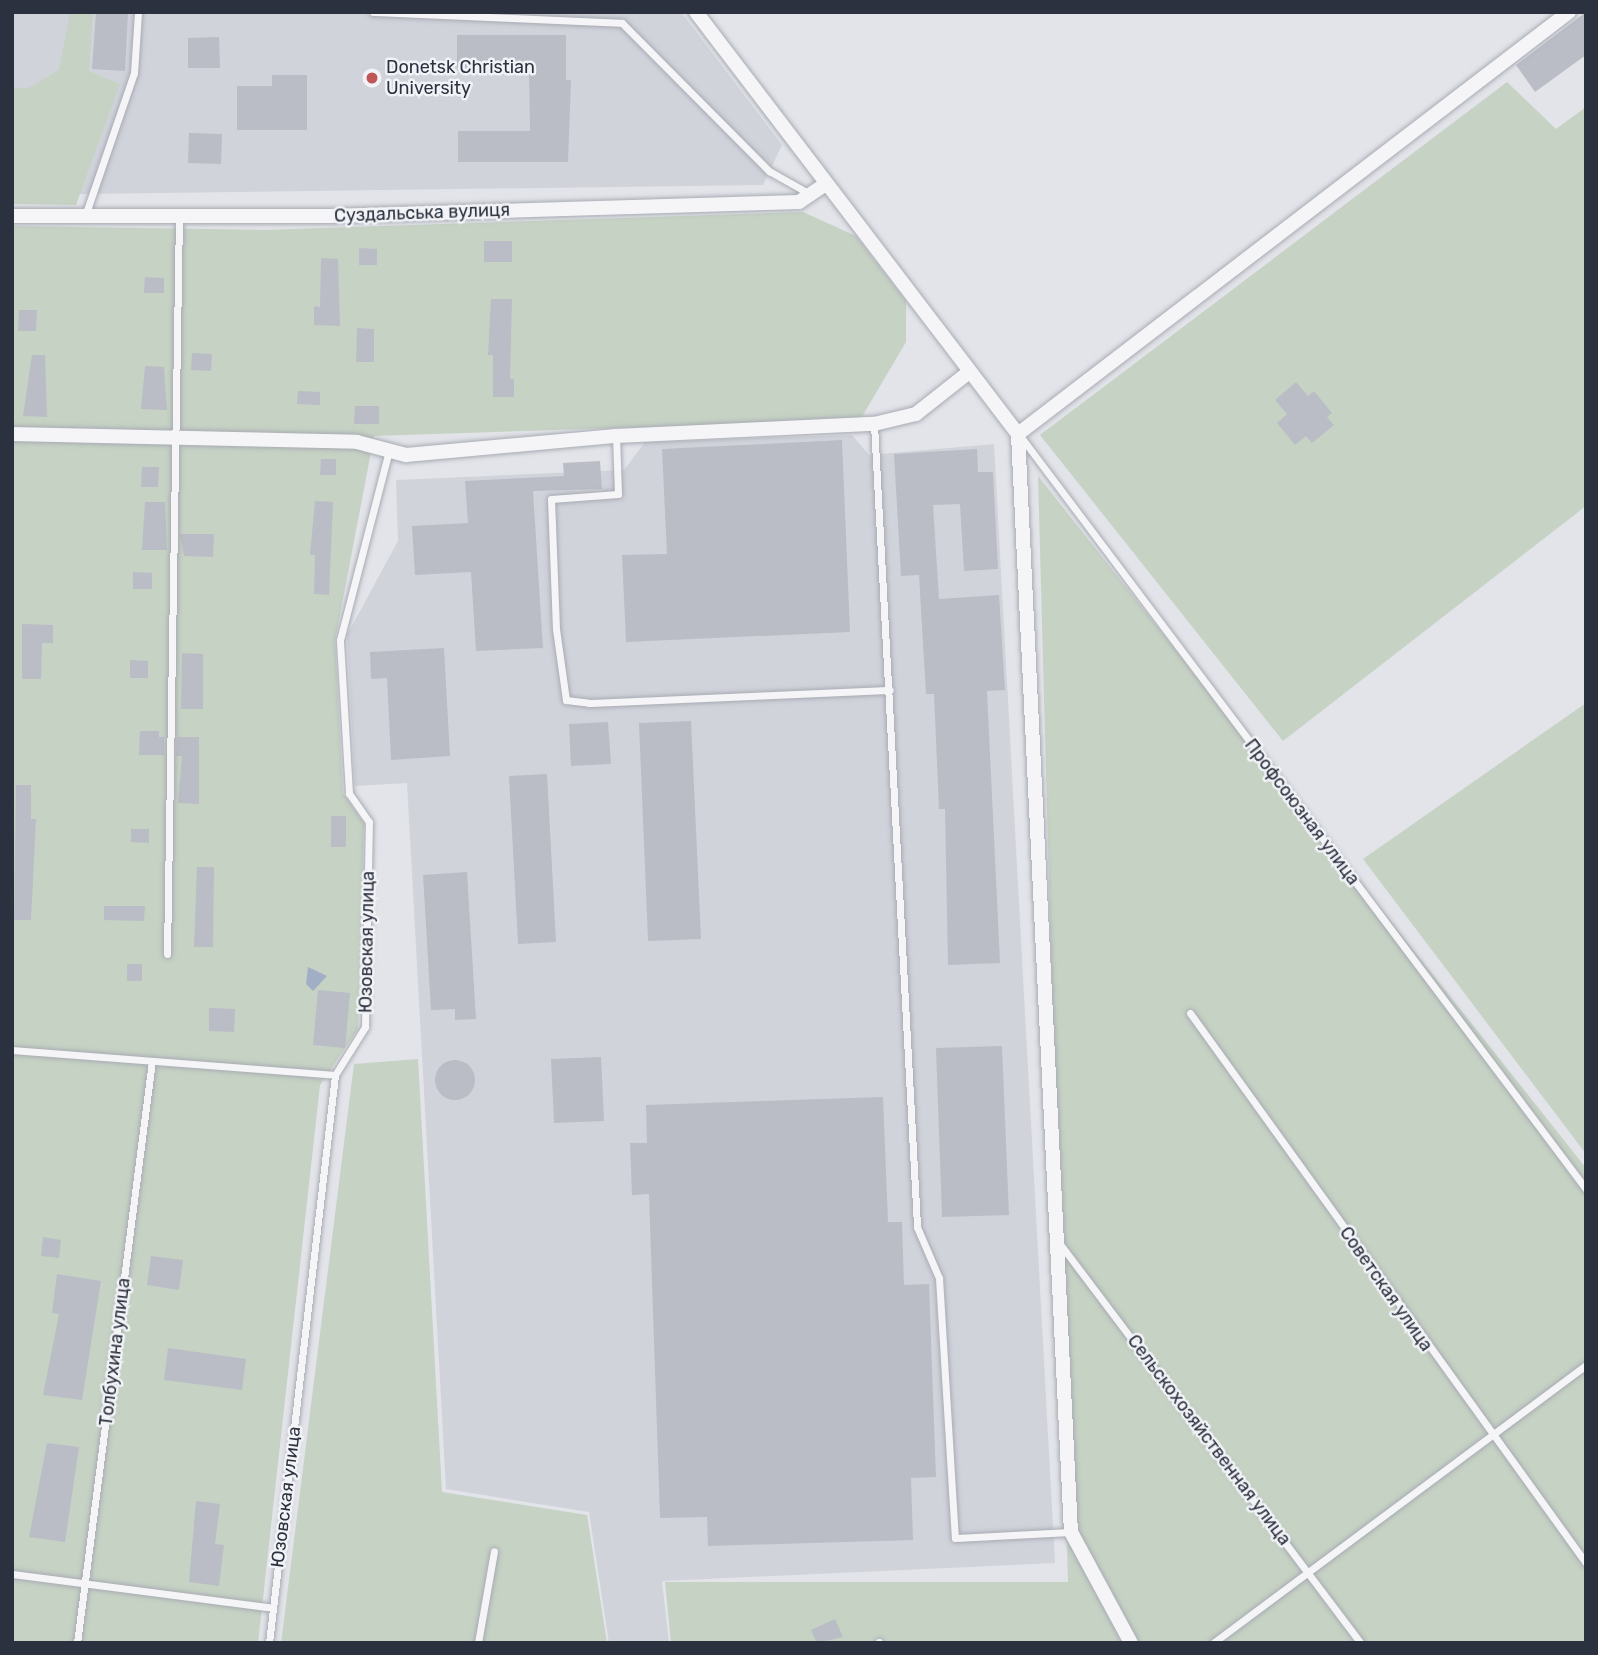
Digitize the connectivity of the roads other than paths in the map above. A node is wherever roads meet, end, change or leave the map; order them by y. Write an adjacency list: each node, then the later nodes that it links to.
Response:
1 (138, 12): 8 (lane)
2 (695, 12): 5 (street)
3 (1569, 12): 13 (street)
4 (378, 13): 6 (lane)
5 (826, 184): 6 (street, Суздальська вулиця); 10 (street)
6 (811, 194): 9 (street, Суздальська вулиця)
7 (12, 216): 8 (street, Суздальська вулиця)
8 (85, 216): 9 (street, Суздальська вулиця)
9 (179, 217): 15 (lane)
10 (969, 372): 11 (street); 13 (street)
11 (874, 424): 14 (street); 17 (lane)
12 (12, 434): 15 (street)
13 (1018, 434): 23 (lane, Профсоюзная улица); 24 (street)
14 (616, 436): 16 (street); 17 (lane)
15 (174, 438): 16 (street); 18 (lane)
16 (389, 451): 22 (lane, Юзовская улица)
17 (890, 690): 27 (lane)
18 (167, 954)
19 (1189, 1013): 26 (lane, Советская улица)
20 (12, 1050): 21 (lane)
21 (152, 1060): 22 (lane); 32 (lane, Толбухина улица)
22 (335, 1075): 33 (lane, Юзовская улица)
23 (1586, 1189)
24 (1056, 1238): 27 (street); 30 (lane, Сельскохозяйственная улица)
25 (1586, 1365): 26 (lane)
26 (1491, 1436): 29 (lane, Советская улица); 30 (lane)
27 (1071, 1532): 37 (street)
28 (494, 1551): 36 (lane)
29 (1586, 1563)
30 (1309, 1572): 38 (lane); 39 (lane, Сельскохозяйственная улица)
31 (12, 1574): 32 (lane)
32 (85, 1583): 33 (lane); 34 (lane, Толбухина улица)
33 (273, 1608): 35 (lane, Юзовская улица)
34 (77, 1643)
35 (269, 1643)
36 (478, 1643)
37 (1131, 1643)
38 (1213, 1643)
39 (1362, 1643)

